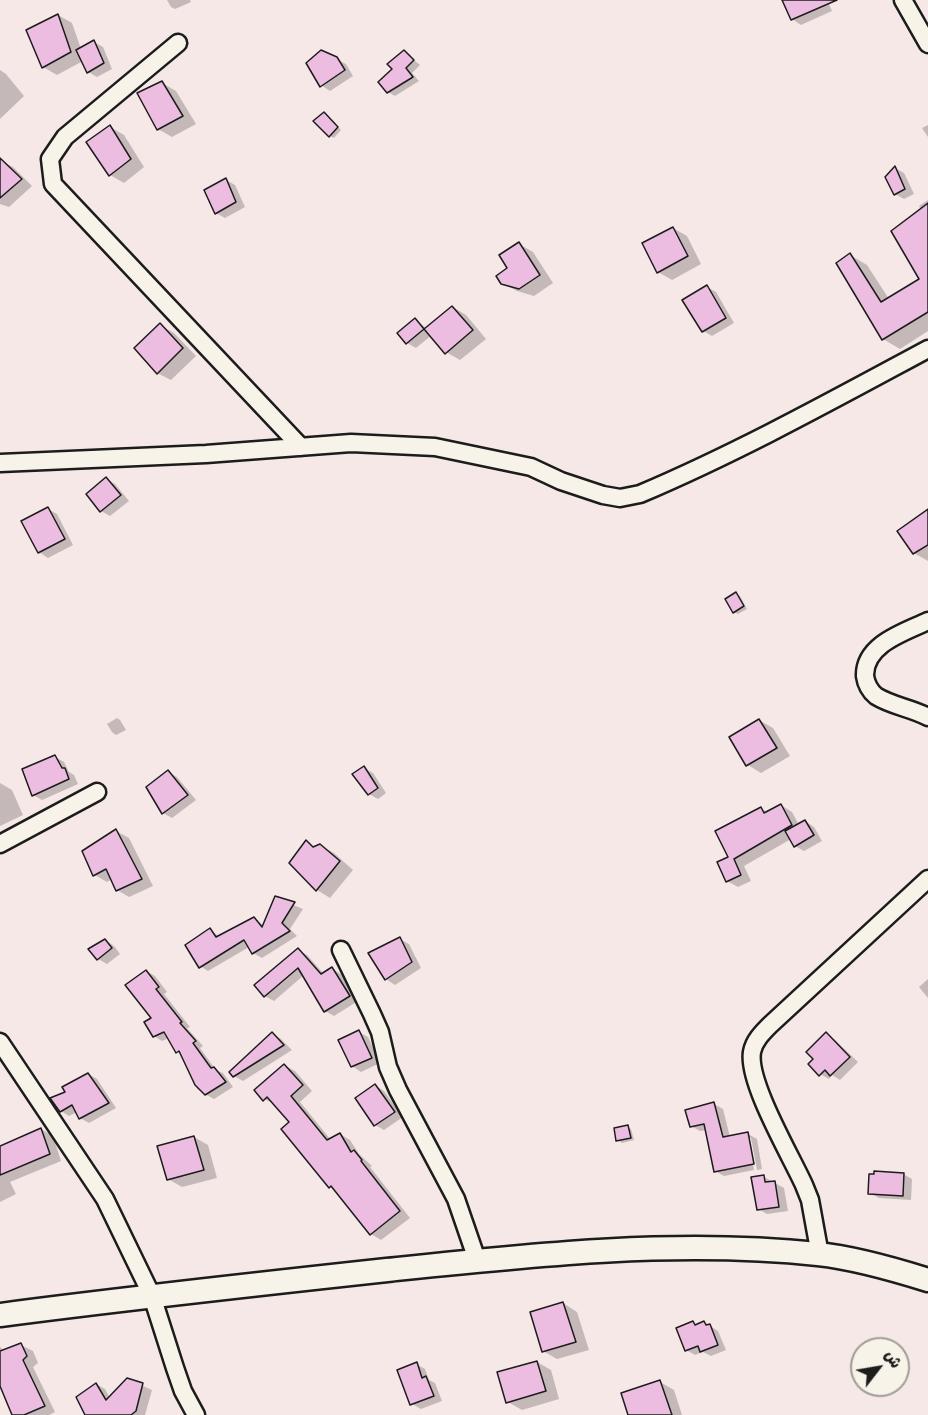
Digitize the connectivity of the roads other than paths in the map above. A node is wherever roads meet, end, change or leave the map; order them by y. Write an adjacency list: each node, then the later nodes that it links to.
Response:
1 (903, 0): 3 (street)
2 (178, 43): 5 (street)
3 (928, 44)
4 (928, 349): 5 (street)
5 (301, 447): 6 (street)
6 (0, 463)
7 (928, 621): 8 (street)
8 (928, 717)
9 (97, 792): 10 (street)
10 (0, 844)
11 (928, 879): 14 (street)
12 (341, 950): 15 (street)
13 (0, 1042): 17 (street)
14 (820, 1255): 15 (street); 16 (street)
15 (477, 1260): 17 (street)
16 (928, 1280)
17 (152, 1296): 18 (street); 19 (street)
18 (0, 1315)
19 (196, 1415)

